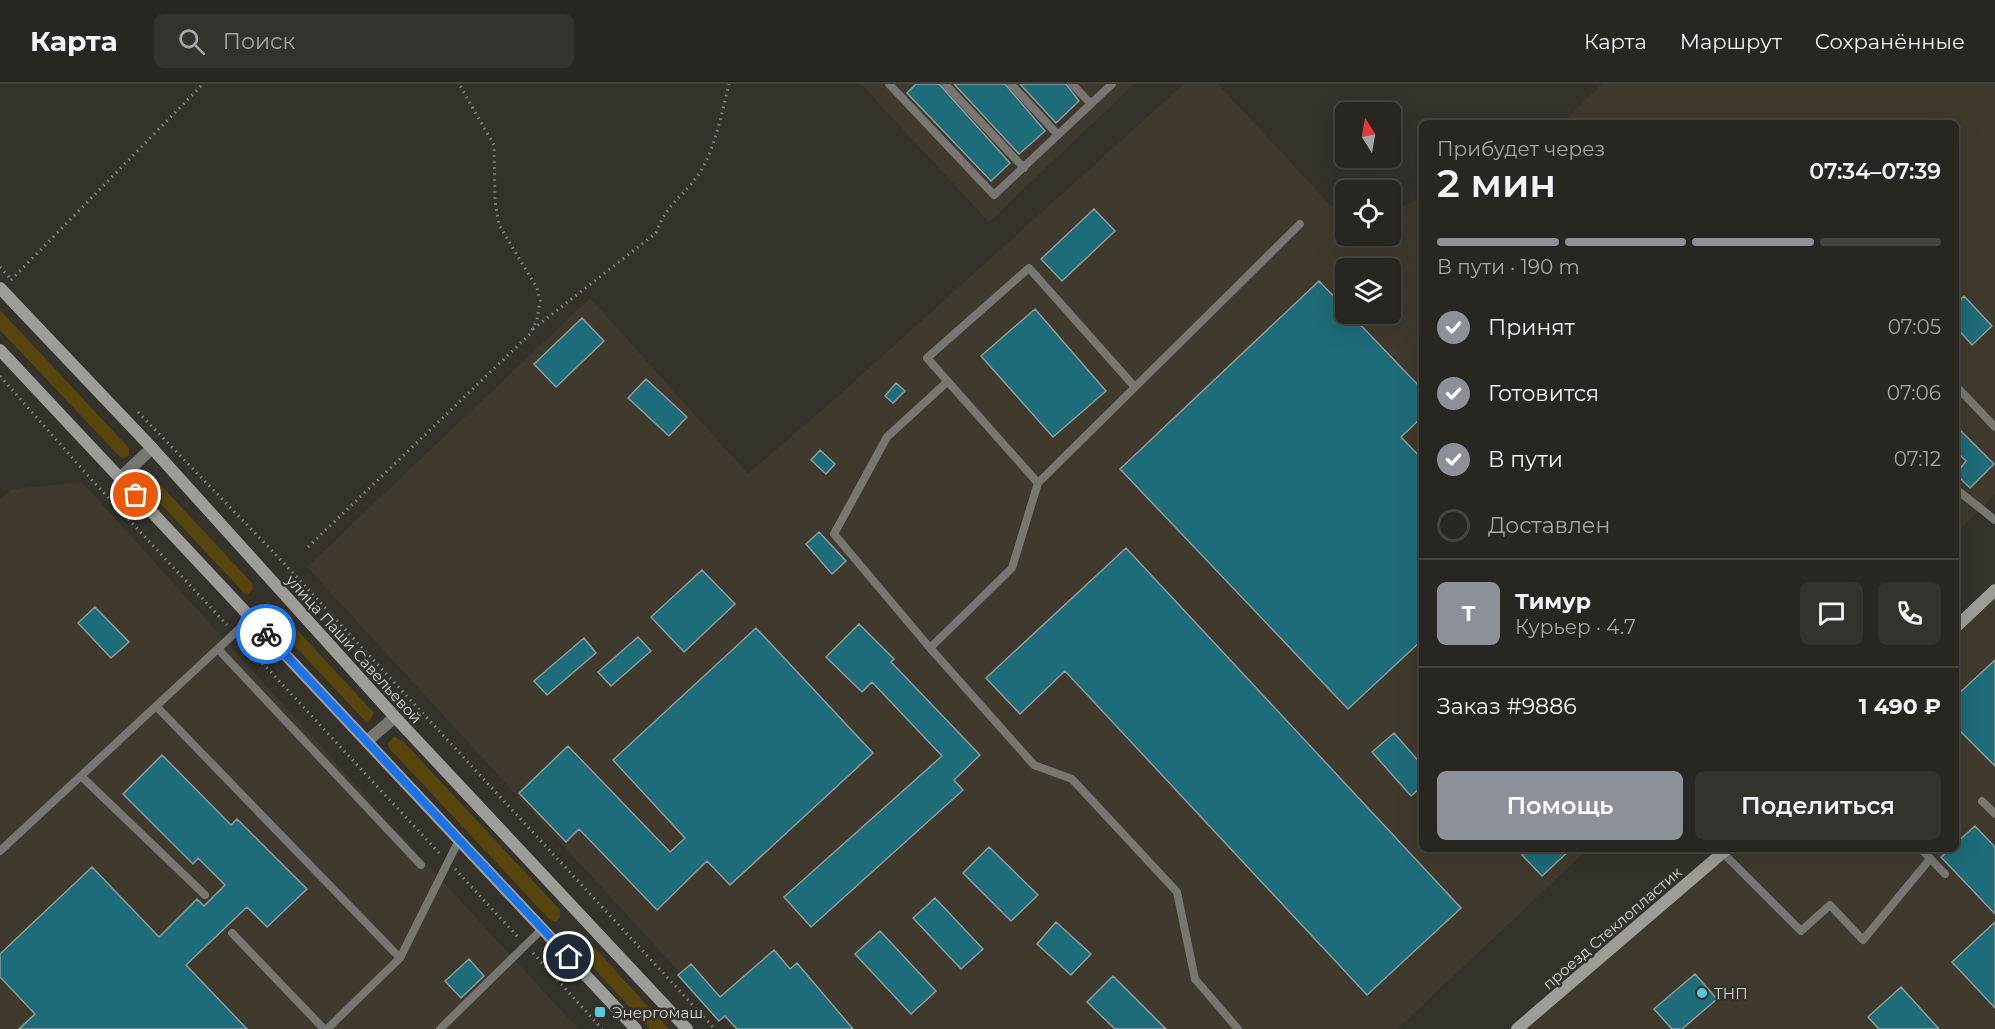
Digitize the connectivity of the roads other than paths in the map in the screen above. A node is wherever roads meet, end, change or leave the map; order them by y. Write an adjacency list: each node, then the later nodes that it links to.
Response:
1 (945, 84): 8 (lane)
2 (1011, 84): 7 (lane)
3 (1072, 84): 6 (lane)
4 (1112, 84): 6 (lane)
5 (892, 85): 8 (lane)
6 (1091, 104): 7 (lane)
7 (1058, 135): 8 (lane)
8 (1024, 168)
9 (1300, 224): 13 (lane)
10 (0, 288): 16 (street, улица Паши Савельевой)
11 (0, 350): 17 (street)
12 (947, 382): 13 (lane); 18 (lane); 24 (lane)
13 (1134, 386): 18 (lane)
14 (1959, 389): 15 (lane)
15 (1995, 427)
16 (152, 448): 17 (street); 27 (street, улица Паши Савельевой)
17 (120, 478): 22 (street)
18 (1038, 483): 24 (lane)
19 (1959, 491): 20 (lane)
20 (1995, 520)
21 (1995, 590): 23 (street)
22 (251, 618): 25 (lane); 28 (street)
23 (1959, 624)
24 (930, 648): 48 (lane)
25 (218, 649): 26 (lane); 38 (lane)
26 (156, 706): 29 (lane); 43 (lane)
27 (395, 717): 28 (street); 47 (street, улица Паши Савельевой)
28 (367, 741): 32 (street)
29 (81, 776): 33 (lane); 40 (lane)
30 (1982, 801): 31 (lane)
31 (1995, 814)
32 (459, 840): 41 (street); 43 (lane)
33 (0, 851)
34 (1724, 852): 49 (street, проезд Стеклопластик)
35 (1726, 852): 37 (lane)
36 (1924, 852): 37 (lane)
37 (1930, 859): 39 (lane)
38 (422, 865)
39 (1945, 874)
40 (205, 895)
41 (542, 929): 44 (lane); 46 (street)
42 (232, 933): 45 (lane)
43 (400, 958): 45 (lane)
44 (441, 1028)
45 (325, 1029)
46 (636, 1029)
47 (687, 1029)
48 (1238, 1029)
49 (1517, 1029)

